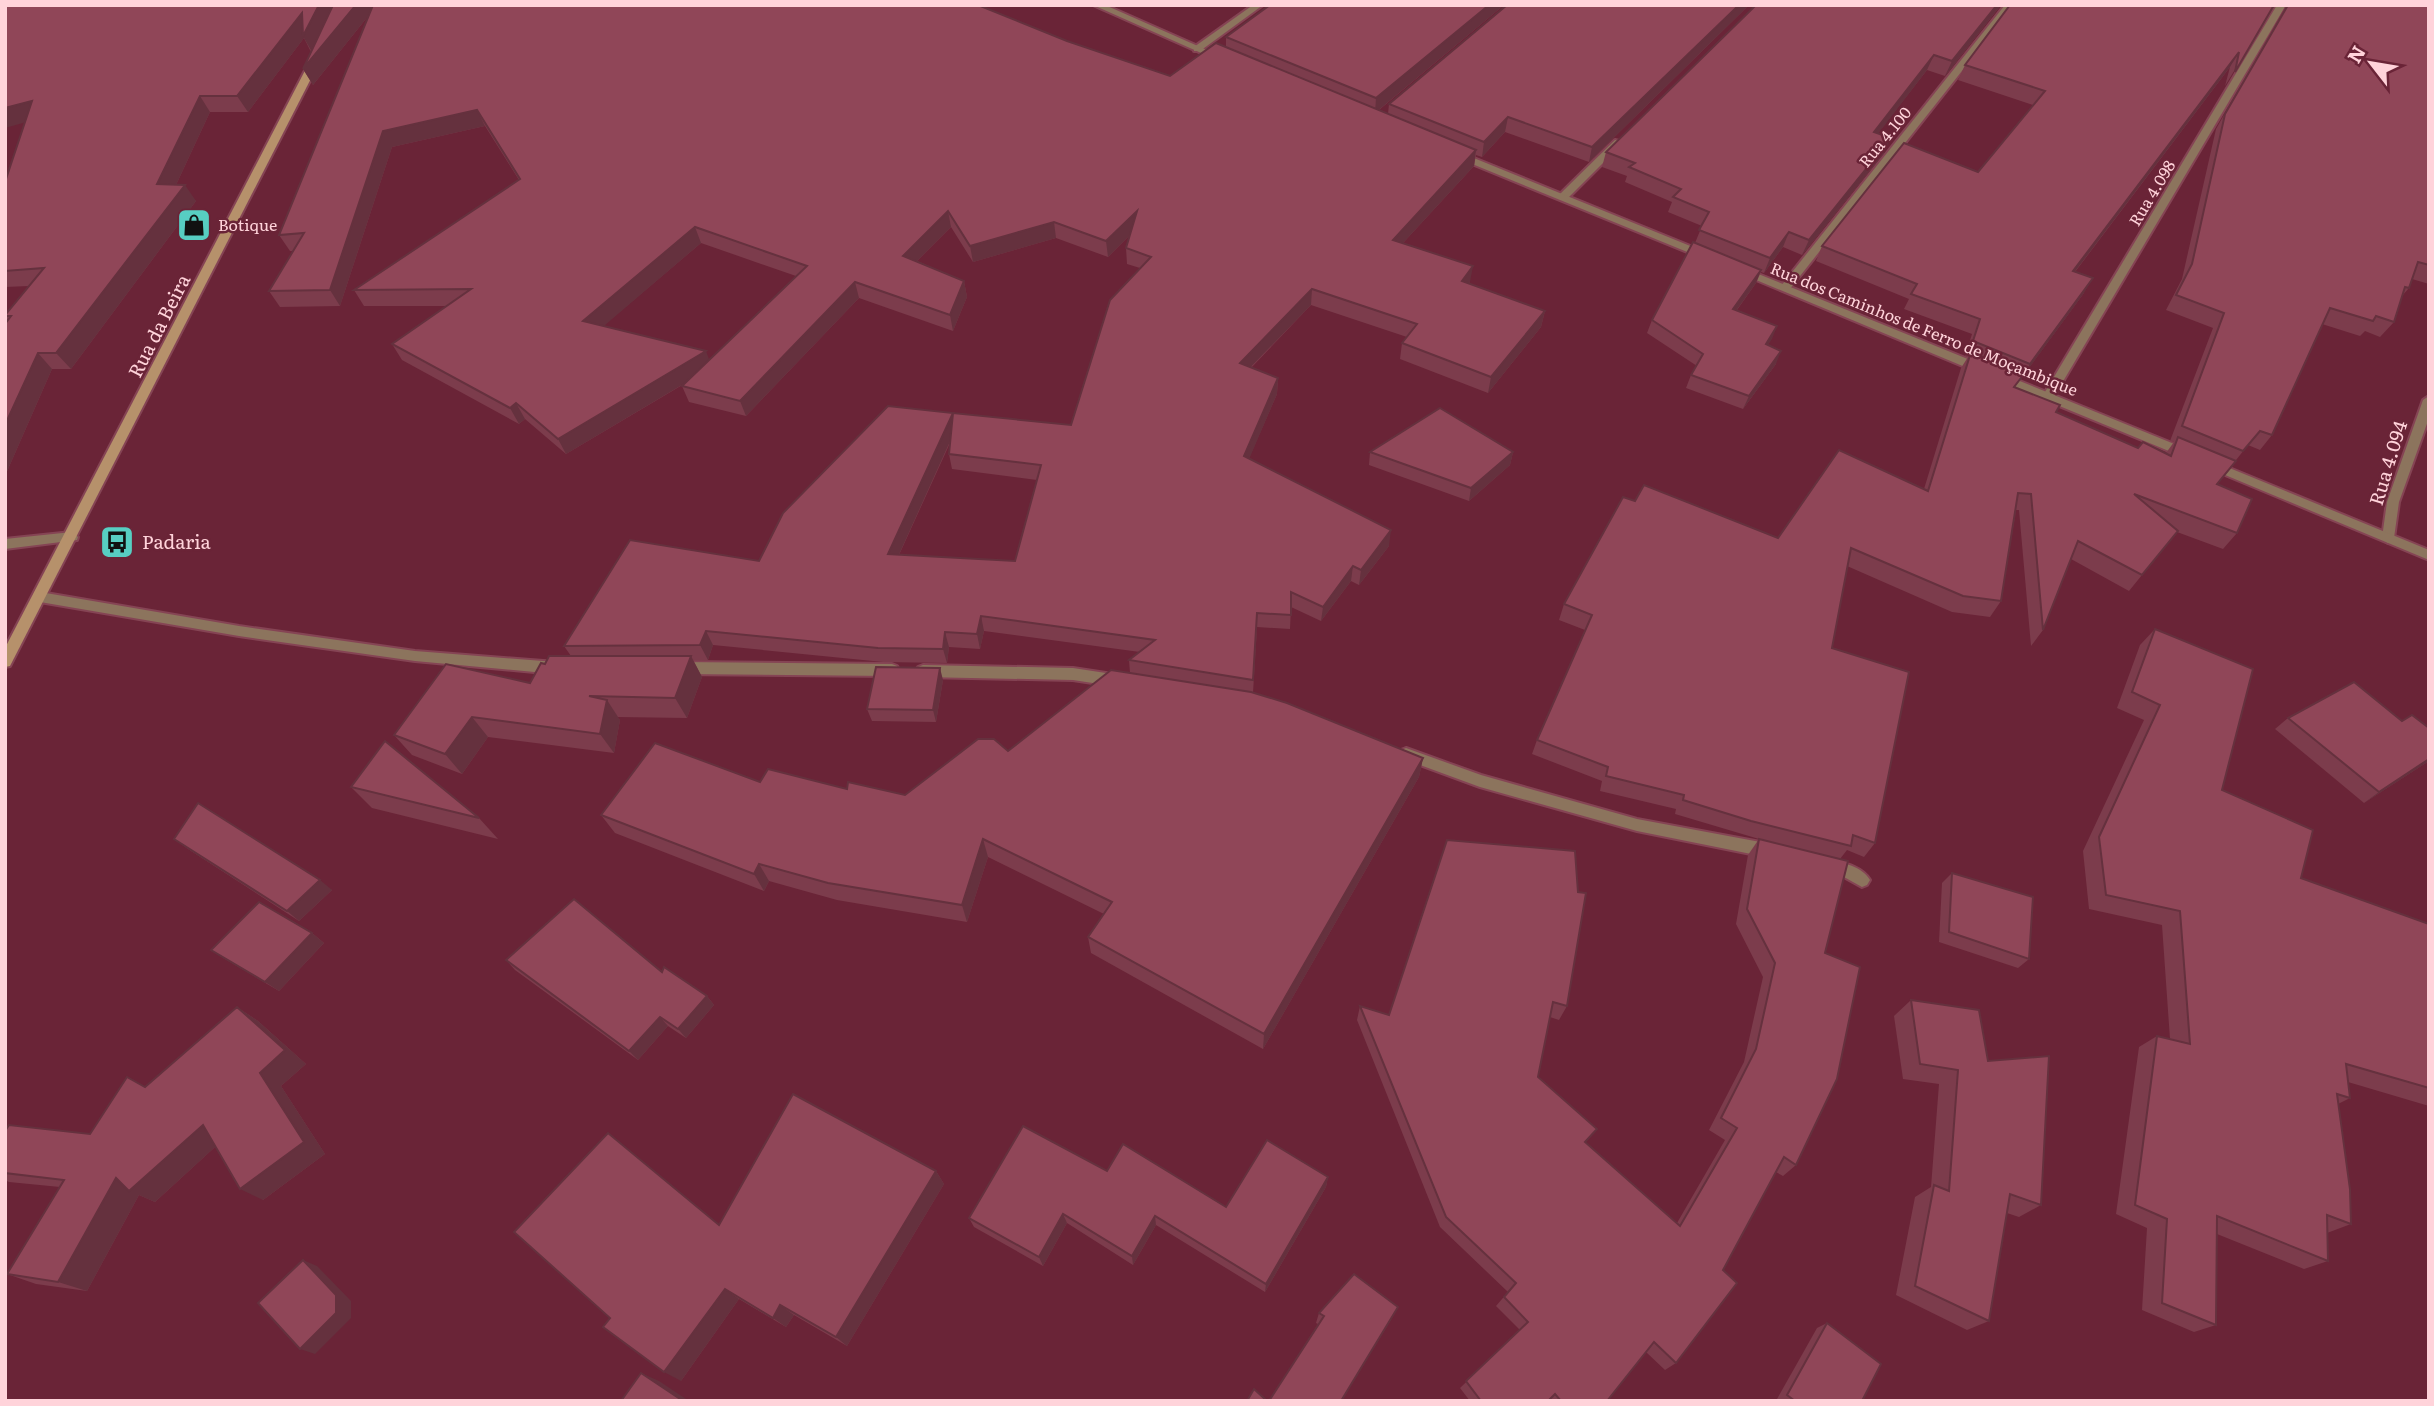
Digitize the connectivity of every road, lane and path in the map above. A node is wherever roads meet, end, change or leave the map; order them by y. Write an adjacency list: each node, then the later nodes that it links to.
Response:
1 (1097, 5): 6 (street)
2 (1259, 5): 6 (street)
3 (2010, 5): 11 (street, Rua 4.100)
4 (2282, 5): 12 (street, Rua 4.098)
5 (325, 42): 14 (main road, Rua da Beira)
6 (1197, 49): 7 (street)
7 (1235, 64)
8 (1631, 130): 10 (street)
9 (1450, 151): 10 (street, Rua dos Caminhos de Ferro de Moçambique)
10 (1563, 197): 11 (street, Rua dos Caminhos de Ferro de Moçambique)
11 (1785, 288): 12 (street, Rua dos Caminhos de Ferro de Moçambique)
12 (2048, 397): 15 (street, Rua dos Caminhos de Ferro de Moçambique)
13 (2429, 400): 15 (street, Rua 4.094)
14 (72, 537): 16 (street); 18 (main road, Rua da Beira)
15 (2388, 538): 17 (street, Rua dos Caminhos de Ferro de Moçambique)
16 (5, 544)
17 (2429, 555)
18 (40, 597): 19 (main road, Rua da Beira); 21 (street)
19 (5, 662)
20 (664, 668): 22 (street)
21 (568, 669)
22 (1135, 684)
23 (1392, 749): 24 (street)
24 (1786, 855)
25 (1811, 861): 26 (street)
26 (1861, 880)

